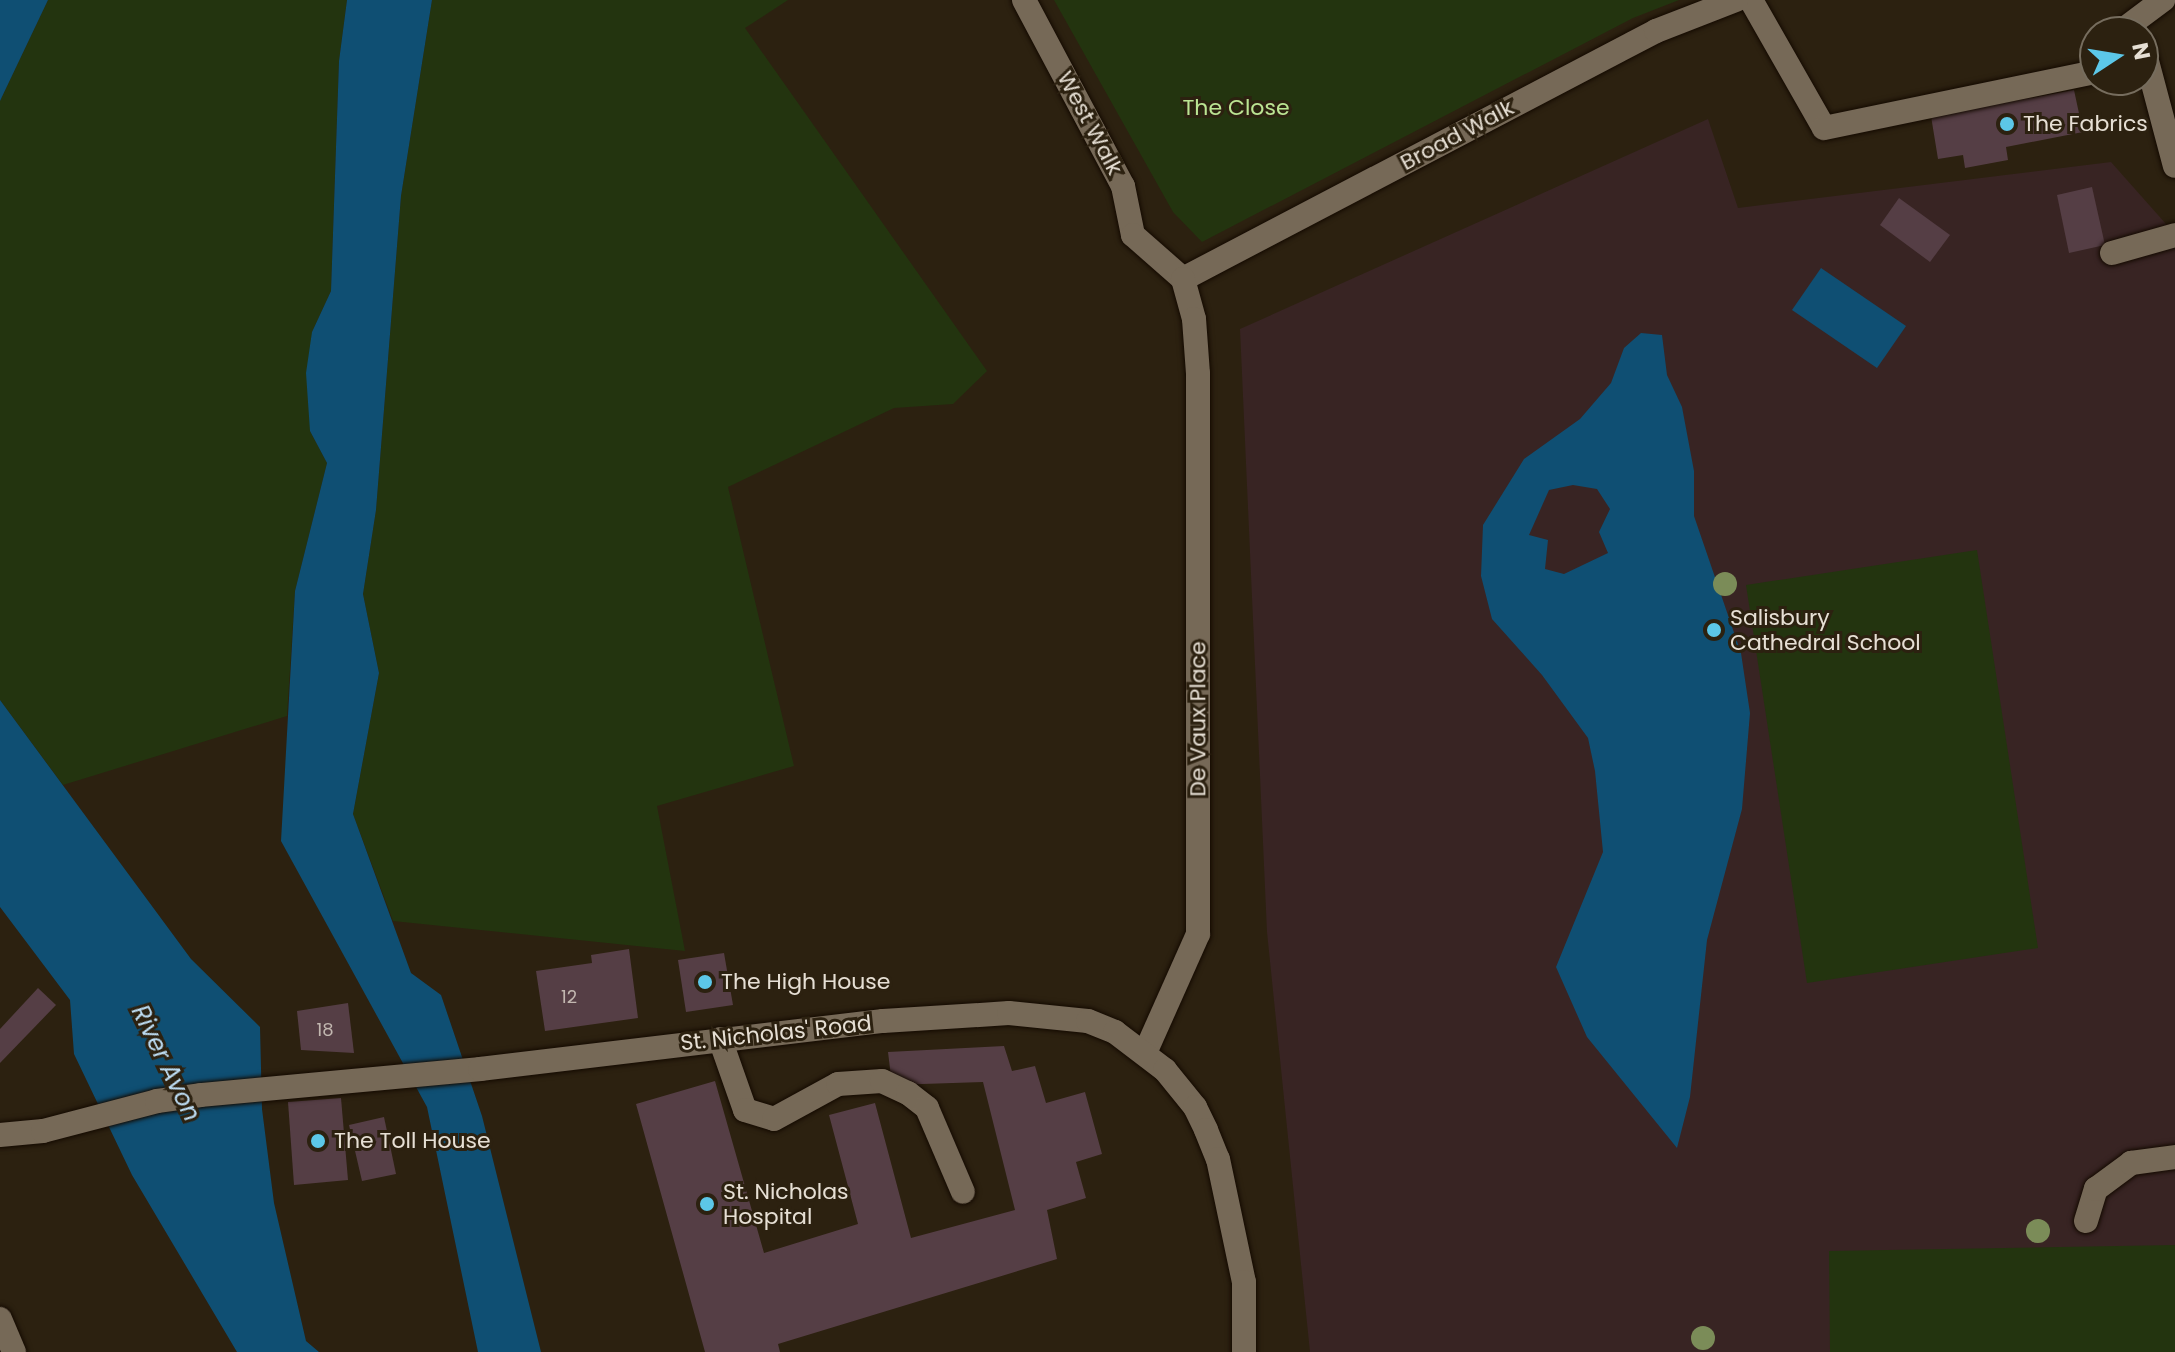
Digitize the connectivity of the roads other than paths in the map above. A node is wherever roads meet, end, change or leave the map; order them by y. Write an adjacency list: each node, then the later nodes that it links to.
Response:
1 (1024, 0): 11 (street, West Walk)
2 (1736, 0): 11 (street, Broad Walk)
3 (1751, 0): 6 (street)
4 (2163, 0): 5 (street)
5 (2145, 16)
6 (2079, 75)
7 (2156, 96): 8 (street)
8 (2175, 166)
9 (2175, 235): 10 (street)
10 (2112, 253)
11 (1183, 279): 13 (street, De Vaux Place)
12 (720, 1039): 13 (street, St. Nicholas' Road); 14 (street, St. Nicholas' Road); 16 (street)
13 (1145, 1053): 20 (street, St. Nicholas' Road)
14 (0, 1135)
15 (2175, 1157): 17 (street)
16 (963, 1192)
17 (2086, 1221)
18 (0, 1319): 19 (street)
19 (14, 1352)
20 (1244, 1352)

